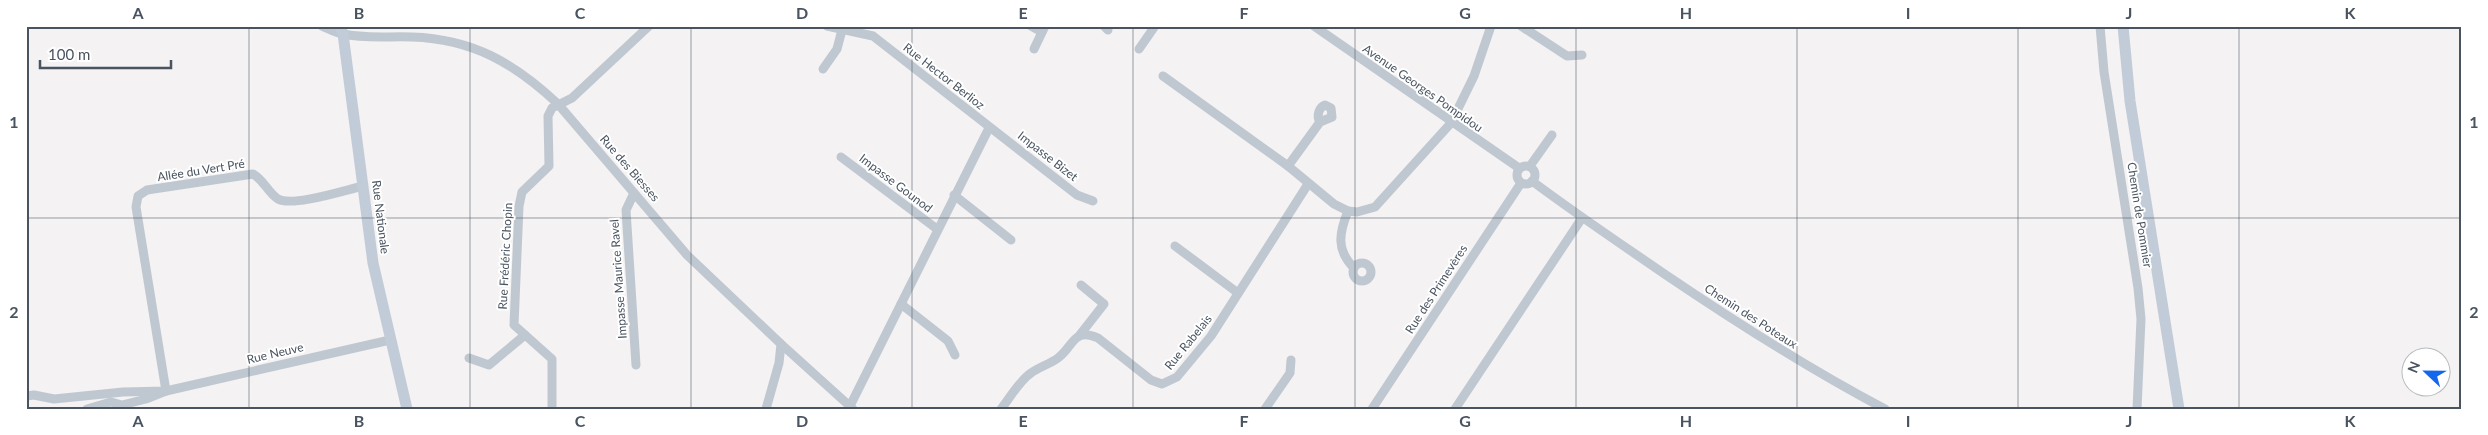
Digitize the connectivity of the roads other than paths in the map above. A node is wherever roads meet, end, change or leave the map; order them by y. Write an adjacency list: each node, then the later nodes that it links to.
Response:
1 (322, 26): 12 (street, Rue des Biesses)
2 (650, 26): 19 (street)
3 (827, 26): 13 (street, Rue Hector Berlioz)
4 (1031, 26): 11 (street)
5 (1155, 26): 15 (street)
6 (1314, 26): 21 (street, Avenue Georges Pompidou)
7 (1491, 26): 21 (street)
8 (1521, 26): 16 (street)
9 (2100, 26): 64 (street, Chemin de Pommier)
10 (2123, 26): 65 (main road)
11 (1044, 29): 14 (street)
12 (342, 30): 19 (street, Rue des Biesses); 31 (main road, Rue Nationale)
13 (842, 30): 17 (street); 22 (street, Rue Hector Berlioz)
14 (1034, 49)
15 (1139, 49)
16 (1582, 55)
17 (822, 68)
18 (1163, 76): 25 (street)
19 (558, 104): 32 (street, Rue des Biesses); 44 (street, Rue Frédéric Chopin)
20 (1320, 122): 25 (street)
21 (1451, 123): 27 (street, Avenue Georges Pompidou); 35 (street)
22 (989, 128): 33 (street, Rue Hector Berlioz); 34 (street, Impasse Bizet)
23 (1552, 135): 26 (street)
24 (841, 157): 37 (street, Impasse Gounod)
25 (1288, 166): 30 (street)
26 (1530, 166): 27 (street); 28 (street)
27 (1519, 168): 29 (street)
28 (1532, 181): 29 (street); 36 (street)
29 (1521, 183): 61 (street, Rue des Primevères)
30 (1308, 184): 35 (street); 42 (street, Rue Rabelais)
31 (363, 186): 46 (main road, Rue Nationale); 52 (street, Allée du Vert Pré)
32 (634, 193): 47 (street, Rue des Biesses); 51 (street, Impasse Maurice Ravel)
33 (954, 195): 37 (street, Rue Hector Berlioz); 38 (street)
34 (1093, 201)
35 (1348, 211): 40 (street)
36 (1582, 218): 62 (street); 63 (street, Chemin des Poteaux)
37 (937, 229): 43 (street, Rue Hector Berlioz)
38 (1011, 240)
39 (1175, 246): 42 (street)
40 (1354, 268)
41 (1081, 285): 45 (street)
42 (1238, 293): 45 (street, Rue Rabelais)
43 (901, 304): 48 (street); 54 (street, Rue Hector Berlioz)
44 (525, 335): 49 (street); 57 (street, Rue Frédéric Chopin)
45 (1079, 336): 59 (street)
46 (390, 340): 52 (street, Rue Neuve); 56 (main road, Rue Nationale)
47 (781, 344): 54 (street, Rue des Biesses); 58 (street)
48 (955, 355)
49 (469, 358)
50 (1291, 360): 60 (street)
51 (636, 365)
52 (166, 390): 53 (street, Rue Neuve); 55 (street, Rue Neuve)
53 (26, 396)
54 (851, 407)
55 (87, 409)
56 (408, 409)
57 (552, 409)
58 (766, 409)
59 (1000, 409)
60 (1265, 409)
61 (1372, 409)
62 (1455, 409)
63 (1885, 409)
64 (2137, 409)
65 (2179, 409)

